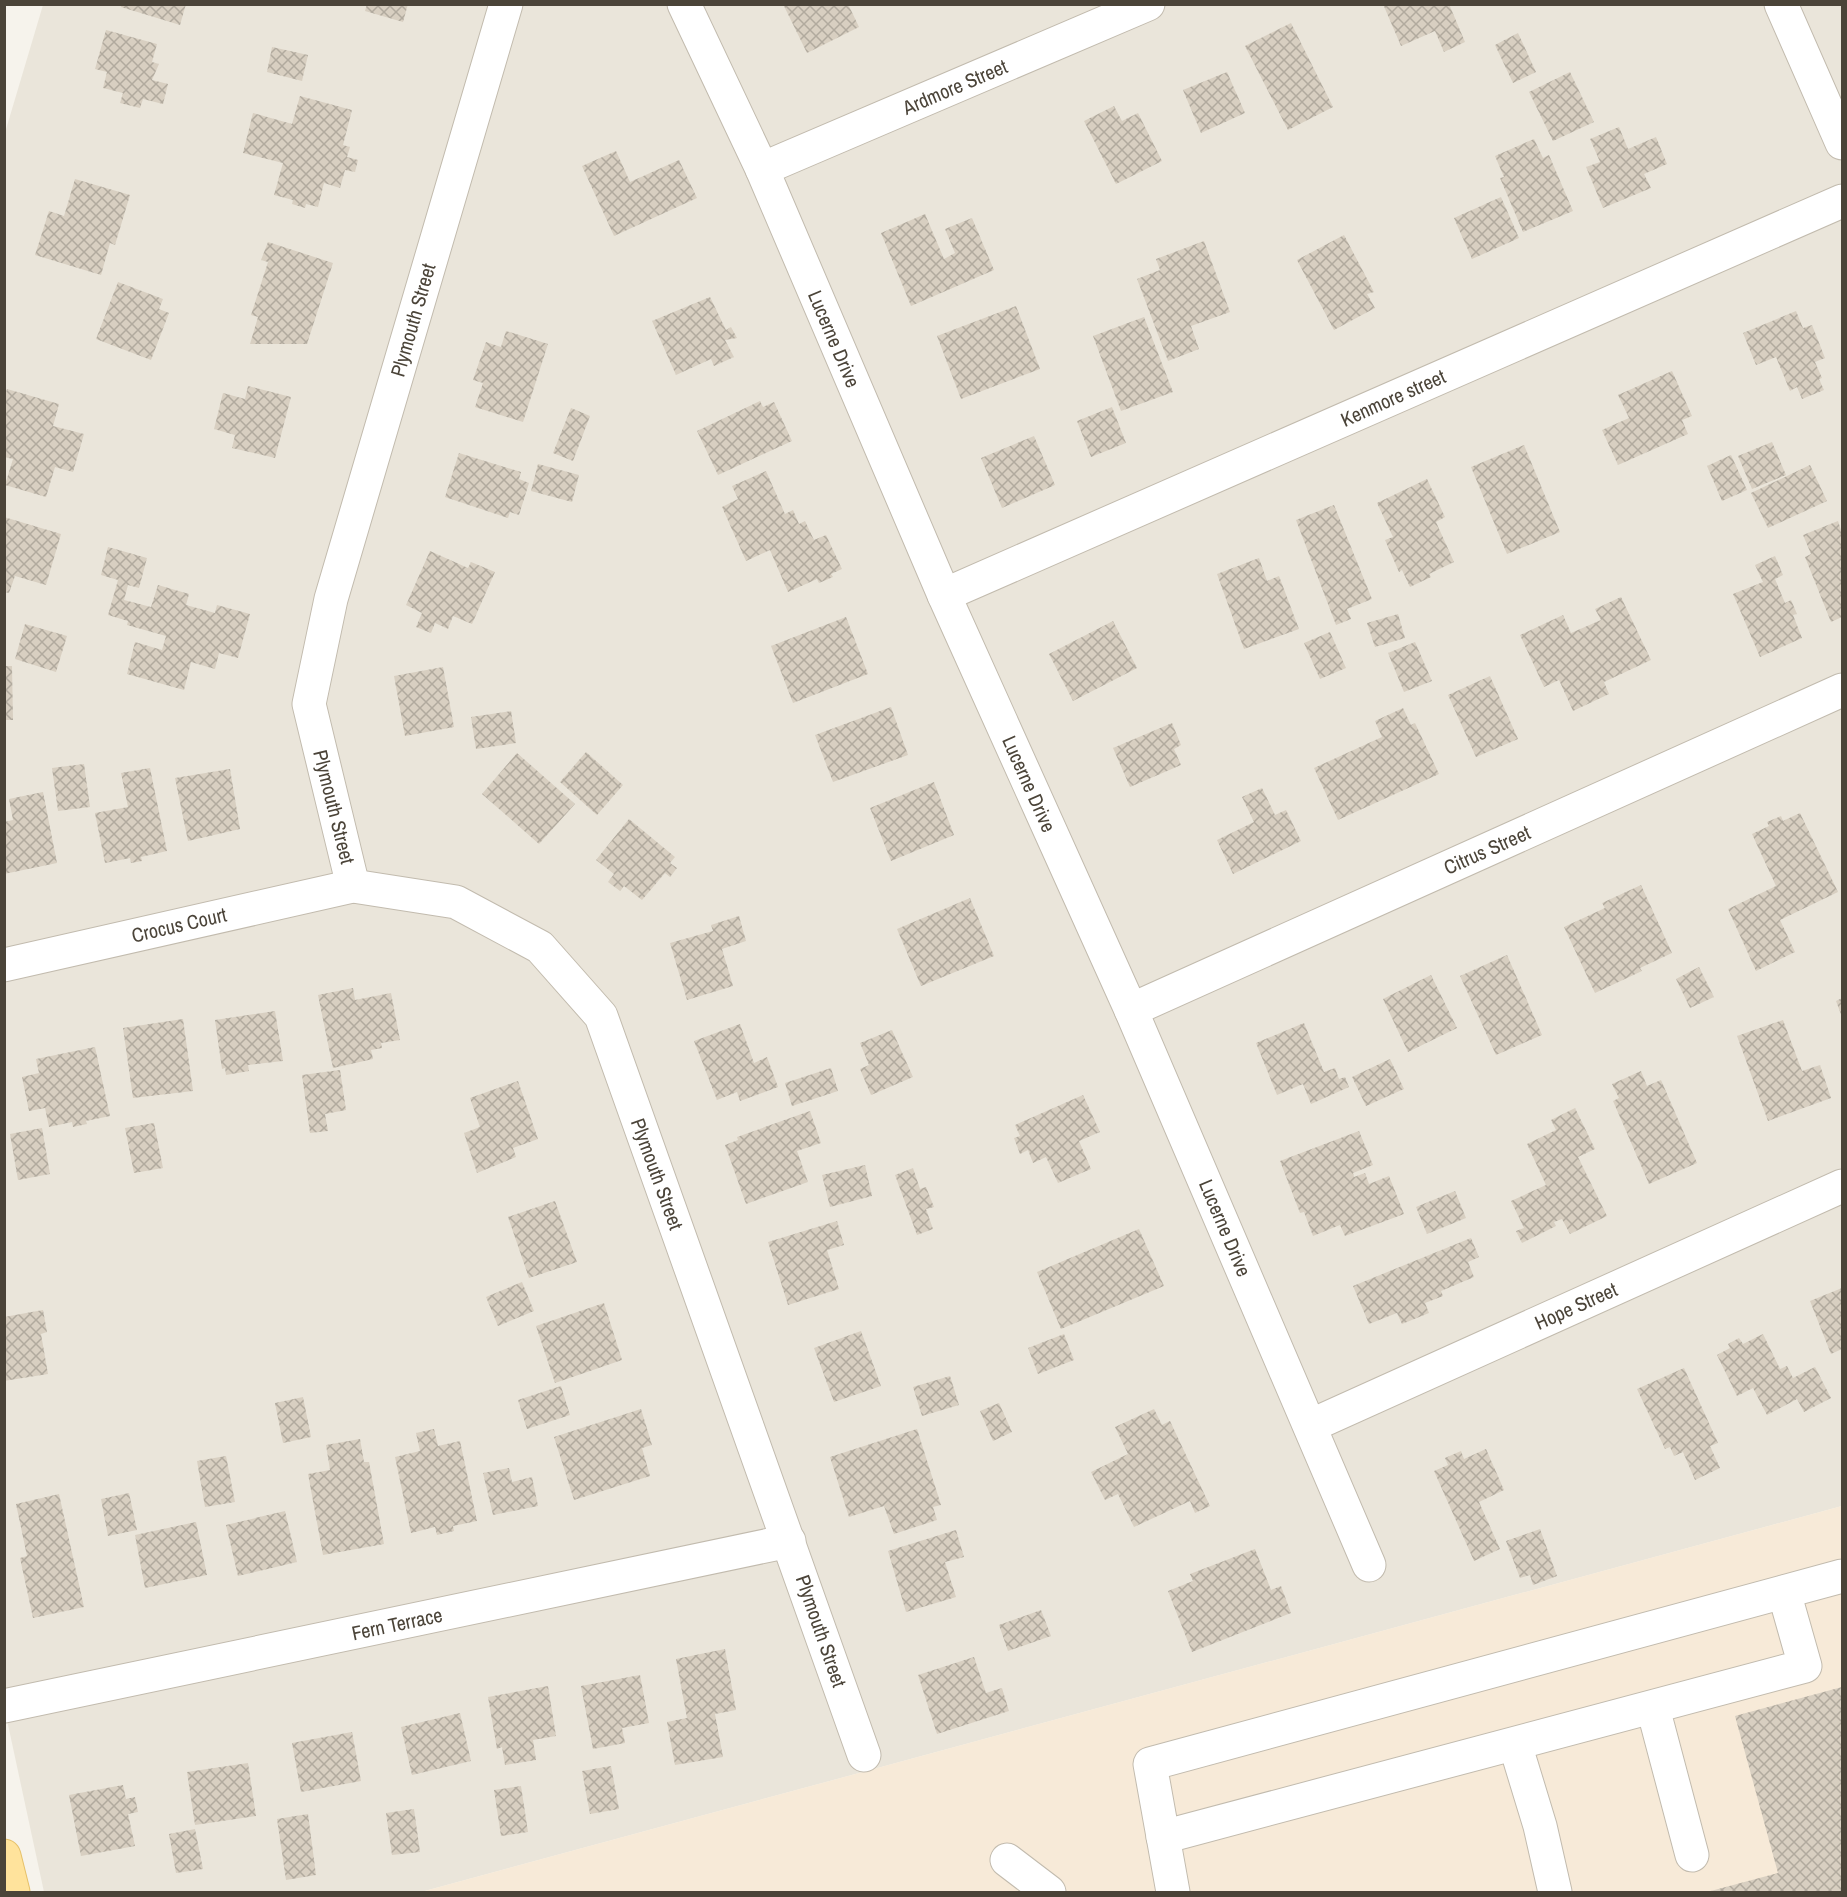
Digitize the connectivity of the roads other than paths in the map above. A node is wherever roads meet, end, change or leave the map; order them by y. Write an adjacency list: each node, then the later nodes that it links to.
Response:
1 (506, 4): 10 (street, Plymouth Street)
2 (684, 4): 6 (street, Lucerne Drive)
3 (1148, 4): 6 (street, Ardmore Street)
4 (1781, 4): 5 (street)
5 (1842, 143)
6 (762, 169): 8 (street, Lucerne Drive)
7 (1842, 201): 8 (street, Kenmore street)
8 (944, 595): 12 (street, Lucerne Drive)
9 (1842, 690): 12 (street, Citrus Street)
10 (353, 886): 11 (street, Crocus Court); 15 (street, Plymouth Street)
11 (4, 965)
12 (1131, 1010): 14 (street, Lucerne Drive)
13 (1842, 1186): 14 (street, Hope Street)
14 (1310, 1426): 16 (street, Lucerne Drive)
15 (789, 1541): 19 (street, Fern Terrace); 22 (street, Plymouth Street)
16 (1370, 1565)
17 (1842, 1576): 18 (street)
18 (1784, 1592): 20 (street); 23 (street)
19 (4, 1706)
20 (1653, 1708): 21 (street); 24 (street)
21 (1515, 1744): 23 (street); 30 (street)
22 (864, 1755)
23 (1163, 1837): 29 (street)
24 (1692, 1855)
25 (4, 1856): 27 (main road)
26 (1007, 1860): 28 (street)
27 (13, 1893)
28 (1049, 1893)
29 (1173, 1893)
30 (1556, 1893)

